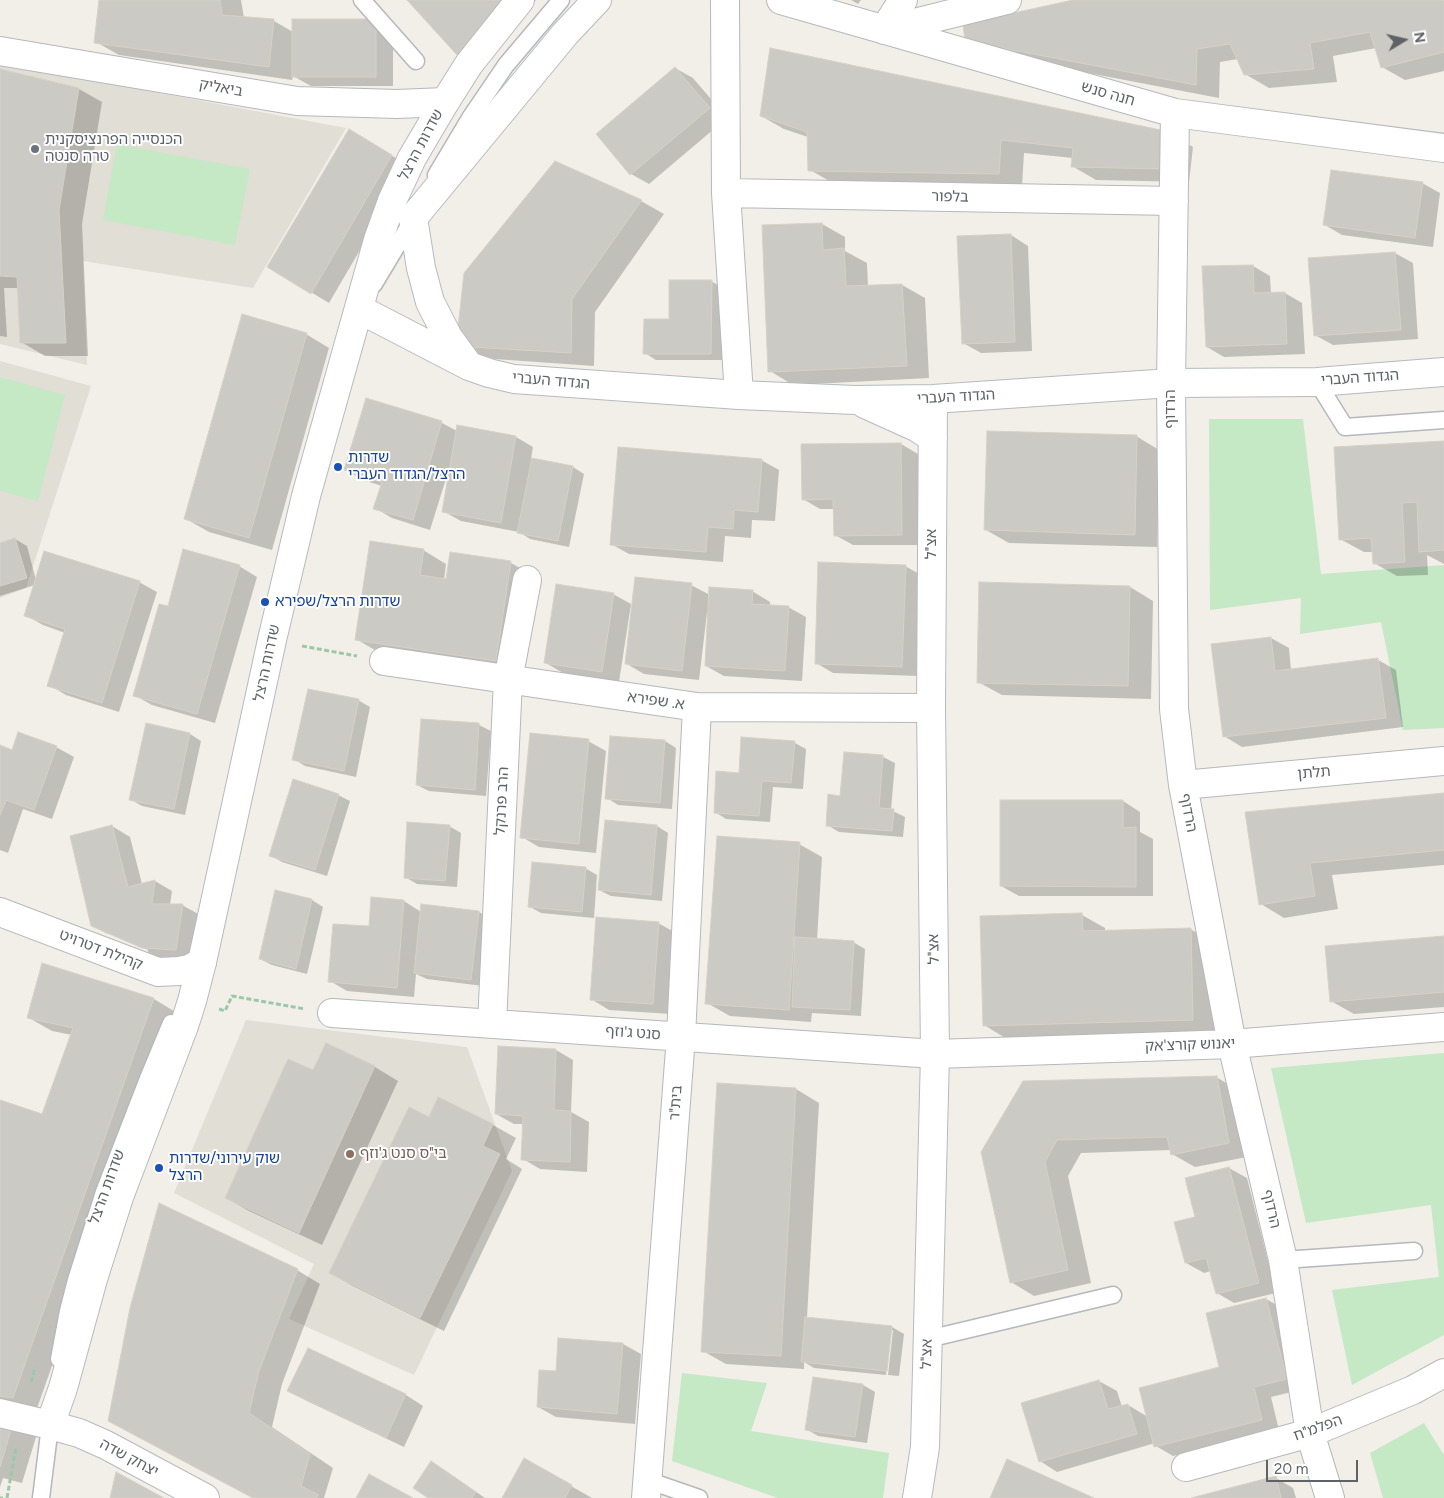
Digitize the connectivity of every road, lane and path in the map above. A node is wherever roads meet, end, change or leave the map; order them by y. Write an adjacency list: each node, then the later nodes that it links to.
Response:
1 (362, 0): 12 (lane)
2 (520, 0): 13 (street, שדרות הרצל)
3 (561, 0): 9 (lane, שדרות הרצל)
4 (597, 0): 14 (street, שדרות הרצל)
5 (725, 0): 17 (street)
6 (781, 0): 10 (street, חנה סנש)
7 (904, 0): 10 (street)
8 (1007, 0): 10 (street)
9 (550, 14): 14 (lane, שדרות הרצל); 19 (lane, שדרות הרצל)
10 (884, 30): 15 (street, חנה סנש)
11 (0, 51): 13 (street, ביאליק)
12 (416, 61)
13 (444, 102): 20 (street, שדרות הרצל)
14 (509, 103): 19 (street, שדרות הרצל)
15 (1175, 113): 16 (street, חנה סנש); 18 (street, הרדוף)
16 (1444, 148)
17 (726, 193): 18 (street, בלפור); 25 (street)
18 (1174, 201): 24 (street, הרדוף)
19 (414, 218): 20 (lane, שדרות הרצל); 21 (street)
20 (359, 309): 21 (street, הגדוד העברי); 31 (street, שדרות הרצל)
21 (469, 366): 25 (street, הגדוד העברי)
22 (1444, 372): 23 (street, הגדוד העברי)
23 (1317, 382): 24 (street, הגדוד העברי); 28 (lane)
24 (1171, 383): 26 (street, הגדוד העברי); 37 (street, הרדוף)
25 (738, 395): 27 (street, הגדוד העברי)
26 (933, 399): 27 (street, הגדוד העברי); 29 (street, אצ"ל)
27 (855, 400): 29 (street)
28 (1444, 420)
29 (933, 438): 35 (street, אצ"ל)
30 (526, 580): 33 (street, הרב פרנקל)
31 (272, 640): 32 (path); 39 (street, שדרות הרצל)
32 (384, 662): 33 (street, א. שפירא)
33 (508, 680): 34 (street, א. שפירא); 42 (street, הרב פרנקל)
34 (697, 707): 35 (street, א. שפירא); 44 (street, בית"ר)
35 (931, 708): 46 (street, אצ"ל)
36 (1444, 761): 37 (street, תלתן)
37 (1183, 785): 45 (street, הרדוף)
38 (0, 912): 39 (street, קהילת דטרויט)
39 (202, 962): 40 (street, שדרות הרצל); 53 (lane, שדרות הרצל)
40 (192, 1001): 41 (path); 53 (street, שדרות הרצל)
41 (332, 1013): 42 (street, סנט ג'וזף)
42 (492, 1024): 44 (street, סנט ג'וזף)
43 (1444, 1027): 45 (street, יאנוש קורצ'אק)
44 (681, 1036): 46 (street, סנט ג'וזף); 56 (street, בית"ר)
45 (1232, 1044): 46 (street, יאנוש קורצ'אק); 48 (street, הרדוף)
46 (935, 1054): 50 (street, אצ"ל)
47 (1414, 1251): 48 (lane)
48 (1283, 1260): 54 (street, הרדוף)
49 (1113, 1295): 50 (lane)
50 (928, 1339): 60 (street, אצ"ל)
51 (1444, 1373): 54 (street, הפלמ"ח)
52 (0, 1413): 53 (street, יצחק שדה)
53 (50, 1425): 57 (lane, שדרות הרצל); 58 (street, יצחק שדה)
54 (1310, 1434): 55 (street, הפלמ"ח); 61 (street, הרדוף)
55 (1186, 1467)
56 (647, 1489): 59 (lane)
57 (40, 1498)
58 (205, 1498)
59 (699, 1498)
60 (917, 1498)
61 (1330, 1498)

